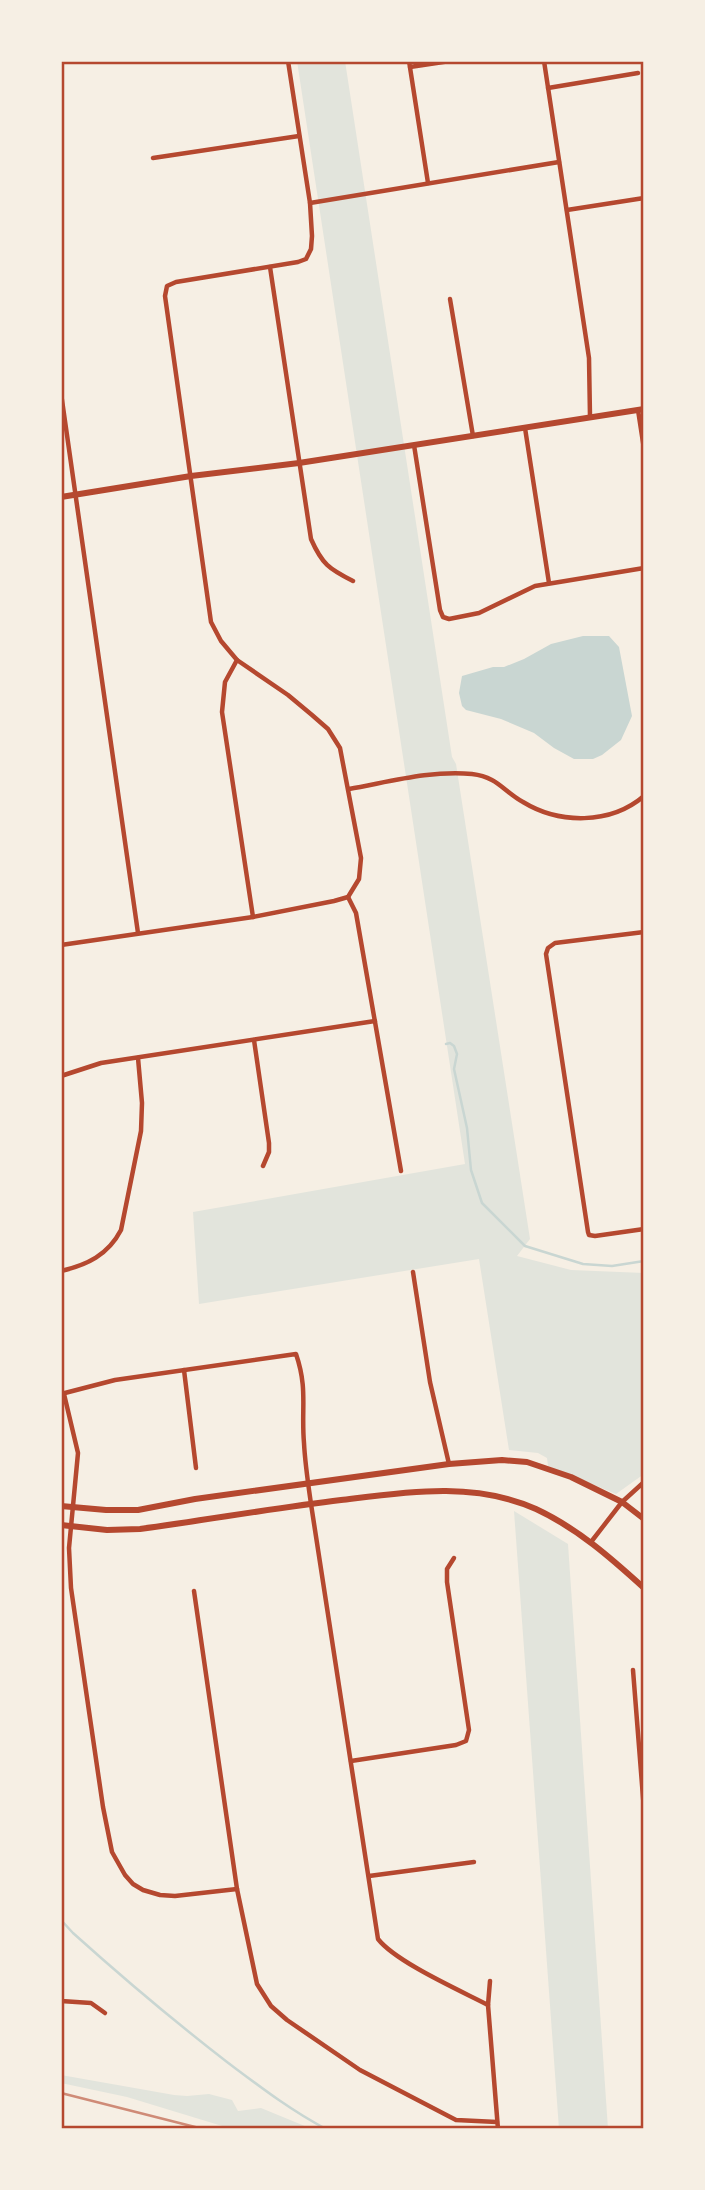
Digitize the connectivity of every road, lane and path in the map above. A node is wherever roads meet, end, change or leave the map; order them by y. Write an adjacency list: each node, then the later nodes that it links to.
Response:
1 (288, 61): 7 (street)
2 (450, 61): 4 (street)
3 (544, 61): 6 (street)
4 (410, 64): 10 (street)
5 (638, 73): 6 (street)
6 (548, 88): 9 (street)
7 (299, 136): 8 (street); 12 (street)
8 (153, 158)
9 (559, 162): 10 (street); 13 (street)
10 (428, 183): 12 (street)
11 (644, 198): 13 (street)
12 (310, 203): 14 (street)
13 (567, 209): 18 (street)
14 (270, 267): 23 (street); 24 (street)
15 (450, 299): 20 (street)
16 (61, 393): 25 (street)
17 (641, 409): 18 (main road); 22 (street)
18 (590, 417): 19 (main road)
19 (525, 428): 20 (main road); 29 (street)
20 (472, 436): 21 (main road)
21 (414, 445): 23 (main road); 29 (street)
22 (644, 449)
23 (299, 463): 24 (main road); 28 (street)
24 (191, 476): 25 (main road); 30 (street)
25 (77, 494): 26 (main road); 36 (street)
26 (61, 496)
27 (644, 568): 29 (street)
28 (353, 580)
29 (549, 583)
30 (237, 660): 31 (street); 34 (street)
31 (349, 789): 32 (street); 33 (street)
32 (644, 796)
33 (348, 897): 34 (street); 38 (street)
34 (253, 917): 36 (street)
35 (644, 932): 44 (street)
36 (138, 933): 37 (street)
37 (61, 945)
38 (375, 1021): 39 (street); 43 (street)
39 (254, 1040): 40 (street); 42 (street)
40 (138, 1058): 41 (street); 45 (street)
41 (61, 1076)
42 (263, 1166)
43 (401, 1171)
44 (644, 1229)
45 (61, 1271)
46 (413, 1272): 49 (street)
47 (184, 1370): 48 (street); 50 (street); 52 (street)
48 (62, 1394): 56 (street)
49 (449, 1464): 52 (main road); 53 (main road)
50 (196, 1468)
51 (644, 1482): 53 (street)
52 (308, 1484): 54 (street); 56 (main road)
53 (622, 1502): 57 (main road); 60 (street)
54 (311, 1504): 59 (main road); 60 (main road); 65 (street)
55 (61, 1506): 56 (main road)
56 (74, 1508): 59 (street)
57 (644, 1519)
58 (61, 1525): 59 (main road)
59 (71, 1527): 69 (street)
60 (591, 1542): 62 (main road)
61 (454, 1558): 65 (street)
62 (644, 1588)
63 (194, 1591): 69 (street)
64 (633, 1670): 66 (street)
65 (351, 1761): 68 (street)
66 (644, 1810)
67 (474, 1862): 68 (street)
68 (369, 1876): 72 (street)
69 (237, 1889): 74 (street)
70 (490, 1981): 72 (street)
71 (61, 2001): 73 (street)
72 (488, 2005): 74 (street)
73 (105, 2013)
74 (497, 2122): 75 (street)
75 (498, 2129)

